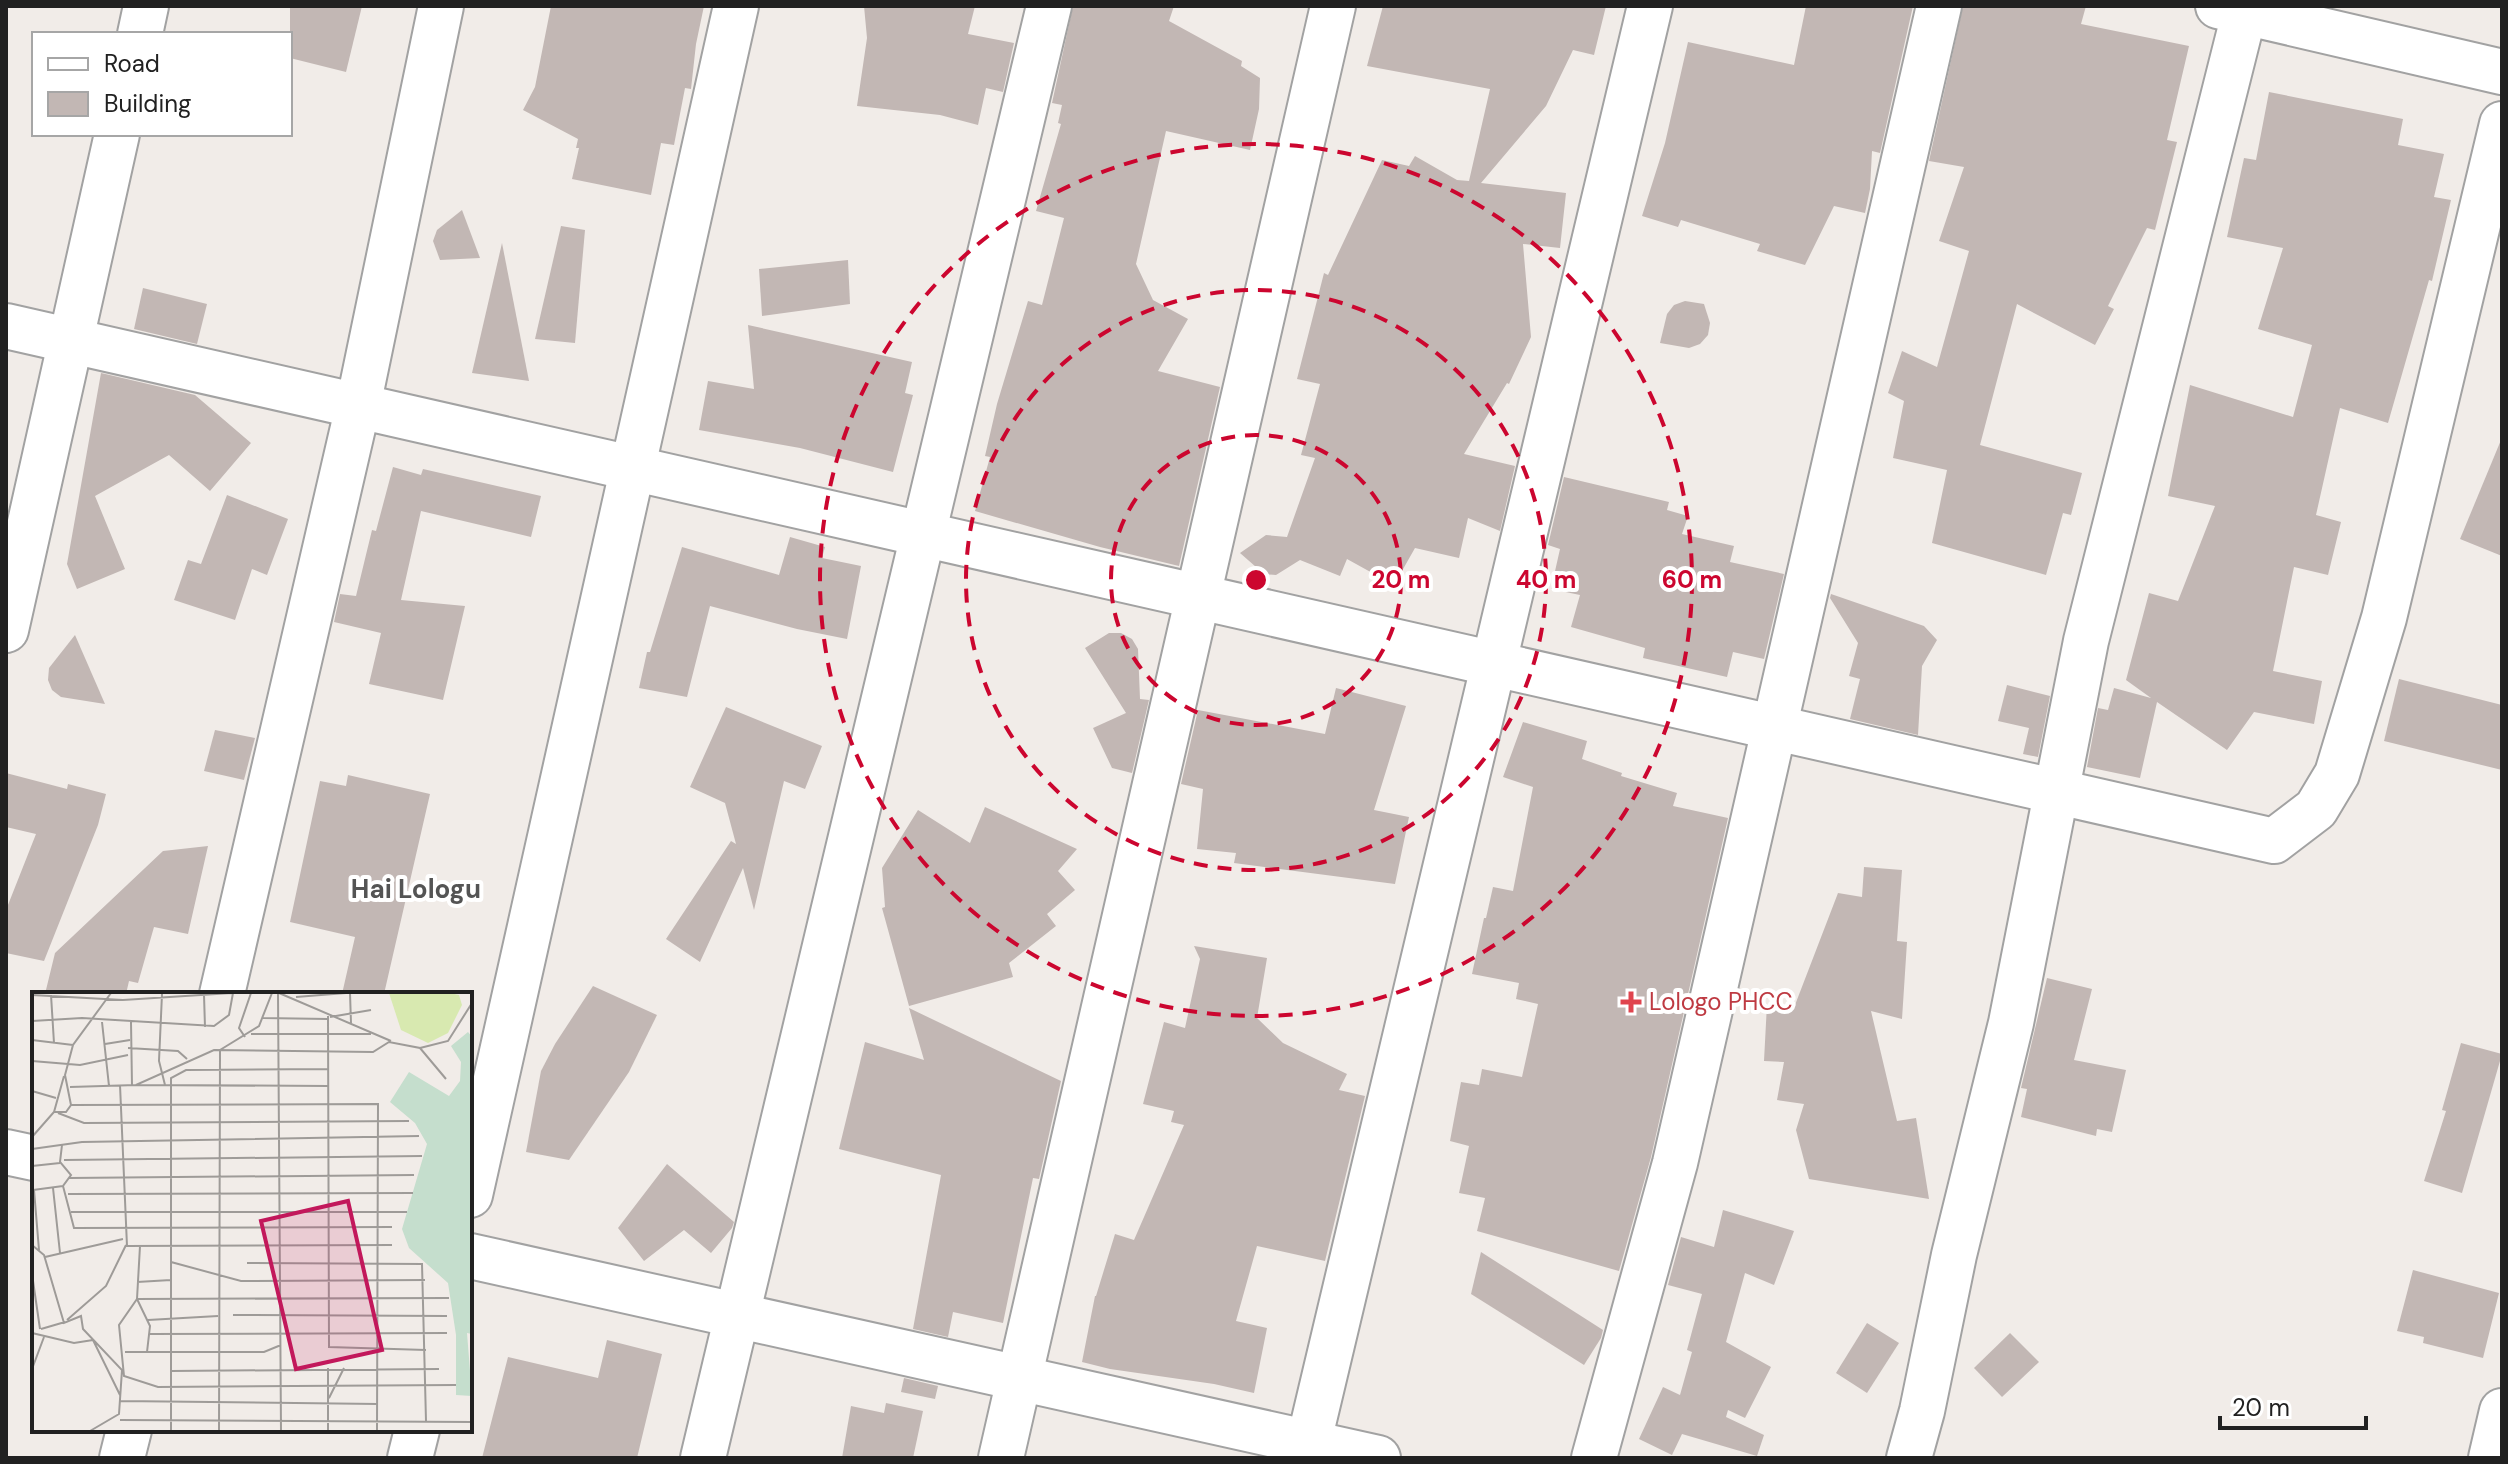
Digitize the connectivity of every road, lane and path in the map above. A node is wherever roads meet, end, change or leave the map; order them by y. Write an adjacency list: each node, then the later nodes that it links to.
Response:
1 (146, 6): 9 (street)
2 (441, 6): 15 (street)
3 (736, 6): 16 (street)
4 (1049, 6): 17 (street)
5 (1333, 6): 18 (street)
6 (1650, 6): 20 (street)
7 (1939, 6): 21 (street)
8 (2236, 8): 10 (street); 22 (street)
9 (140, 32)
10 (2502, 72)
11 (2502, 124): 22 (street)
12 (117, 136): 14 (street)
13 (6, 326): 14 (street)
14 (71, 341): 15 (street); 19 (street)
15 (358, 406): 16 (street); 23 (street)
16 (632, 468): 17 (street); 26 (street)
17 (923, 534): 18 (street); 28 (street)
18 (1198, 597): 20 (street); 29 (street)
19 (6, 630)
20 (1494, 664): 21 (street); 33 (street)
21 (1775, 728): 22 (street); 39 (street)
22 (2057, 792): 40 (street)
23 (222, 992)
24 (6, 1152): 25 (street)
25 (32, 1158)
26 (472, 1186)
27 (472, 1256): 28 (street)
28 (737, 1315): 29 (street); 36 (street)
29 (1020, 1378): 33 (street); 37 (street)
30 (2502, 1411): 41 (street)
31 (128, 1432): 34 (street)
32 (416, 1432): 35 (street)
33 (1307, 1450): 38 (street)
34 (122, 1458)
35 (410, 1458)
36 (703, 1458)
37 (1001, 1458)
38 (1378, 1458)
39 (1594, 1458)
40 (1909, 1458)
41 (2491, 1458)

